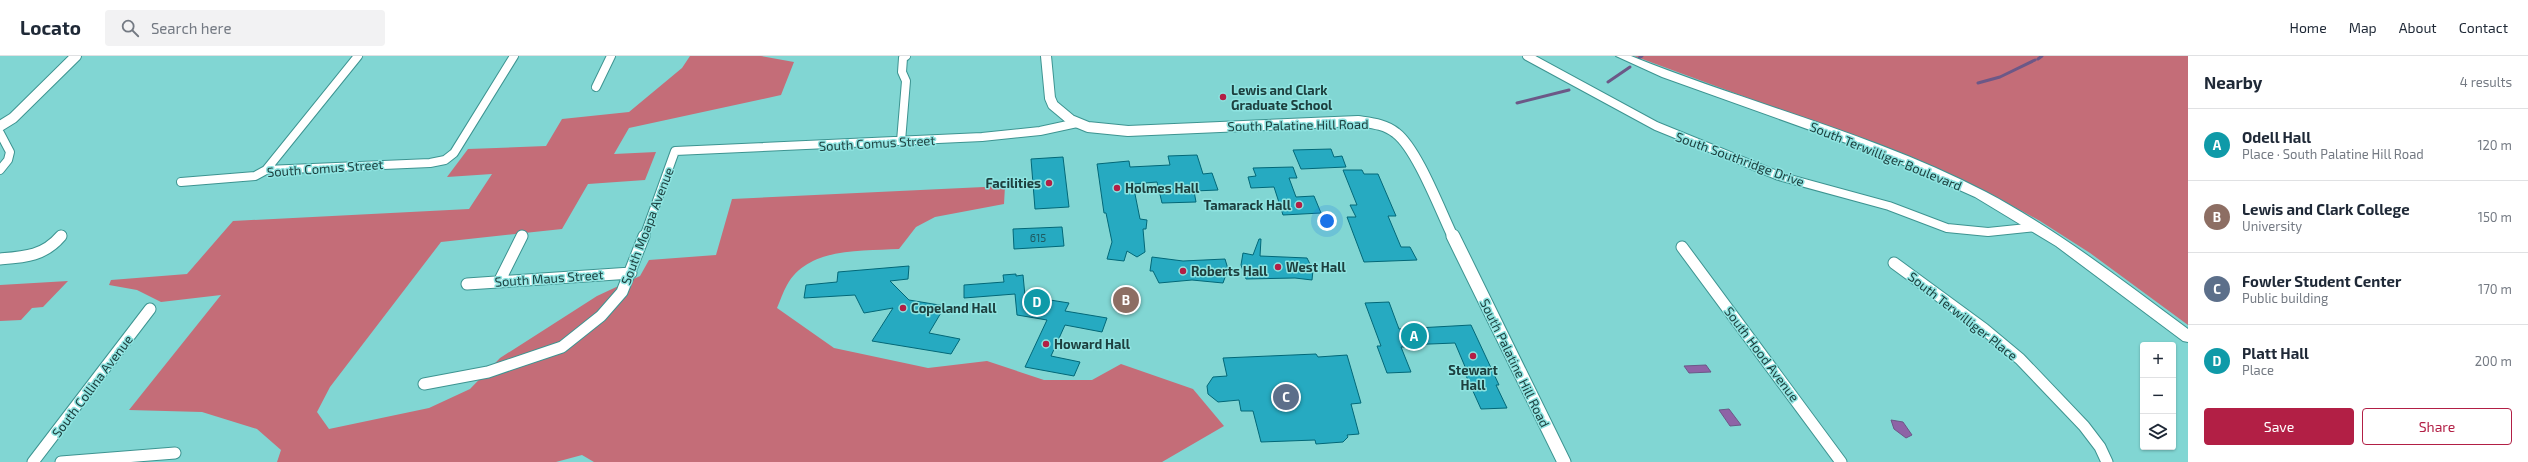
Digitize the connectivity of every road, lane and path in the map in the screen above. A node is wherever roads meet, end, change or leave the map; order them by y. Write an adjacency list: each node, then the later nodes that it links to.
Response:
1 (76, 56): 11 (street)
2 (358, 56): 16 (street)
3 (514, 56): 16 (street, South Comus Street)
4 (612, 56): 9 (street)
5 (906, 56): 13 (street)
6 (1046, 56): 10 (street, South Palatine Hill Road)
7 (1527, 56): 18 (street, South Southridge Drive)
8 (1622, 56): 18 (main road, South Terwilliger Boulevard)
9 (596, 88)
10 (1077, 123): 13 (street, South Comus Street); 33 (street, South Palatine Hill Road)
11 (0, 126)
12 (0, 133): 15 (street)
13 (901, 141): 14 (street, South Comus Street)
14 (675, 152): 24 (street, South Moapa Avenue)
15 (0, 170)
16 (266, 170): 17 (street, South Comus Street)
17 (181, 182)
18 (2037, 227): 28 (main road, South Terwilliger Boulevard)
19 (62, 235): 22 (street)
20 (522, 236): 25 (street)
21 (1682, 247): 34 (street, South Hood Avenue)
22 (0, 259)
23 (1894, 262): 35 (street, South Terwilliger Place)
24 (631, 272): 25 (street, South Maus Street); 29 (street, South Moapa Avenue)
25 (499, 282): 26 (street, South Maus Street)
26 (467, 284)
27 (150, 309): 31 (street, South Collina Avenue)
28 (2188, 337)
29 (424, 384)
30 (174, 453): 32 (street)
31 (33, 462)
32 (61, 462)
33 (1564, 462)
34 (1841, 462)
35 (2107, 462)

